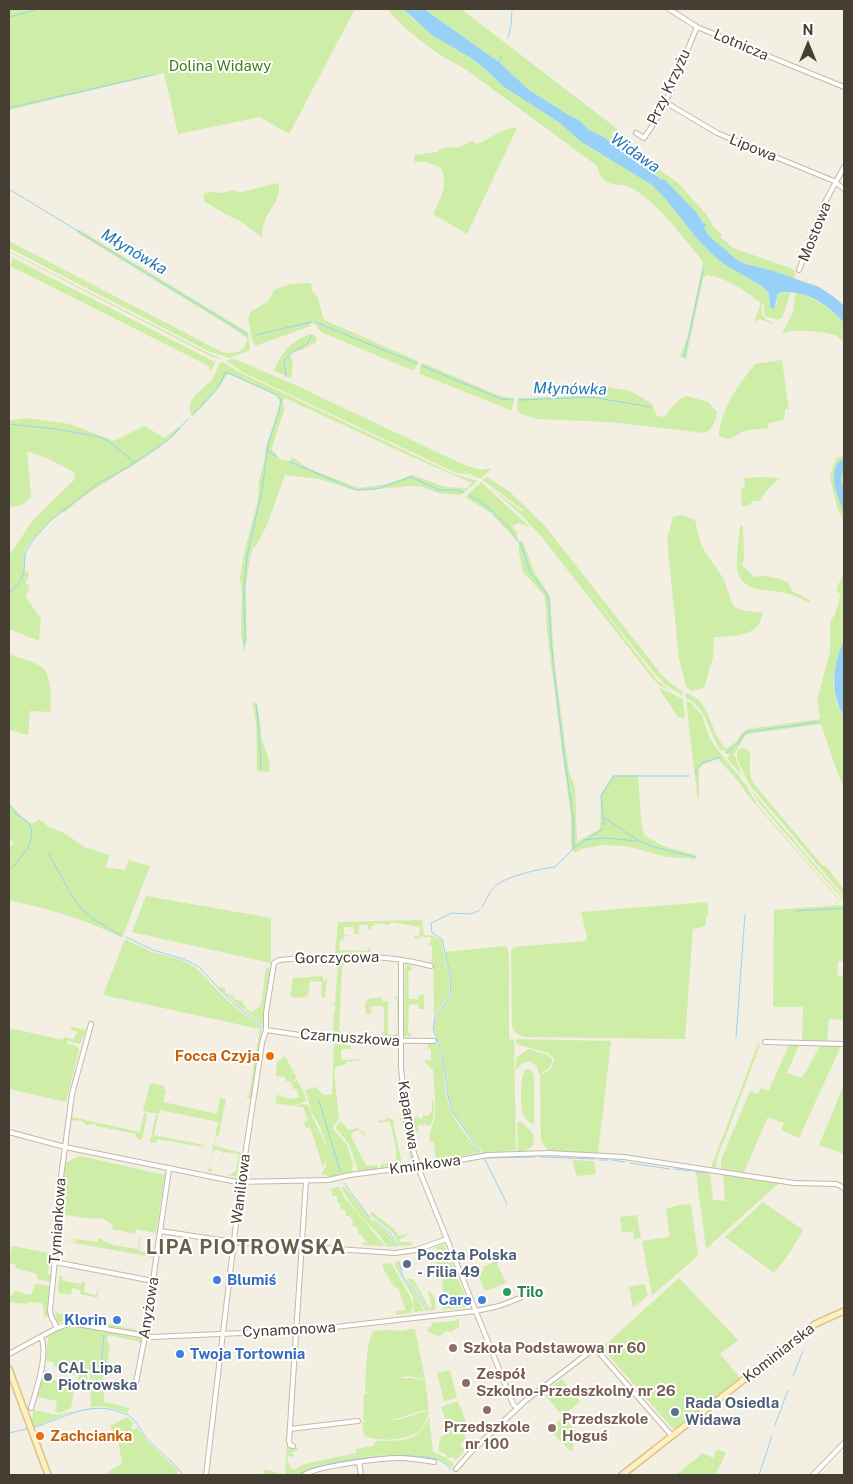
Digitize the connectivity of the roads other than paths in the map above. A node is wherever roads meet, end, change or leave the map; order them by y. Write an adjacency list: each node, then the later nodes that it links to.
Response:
1 (669, 9): 2 (street, Lotnicza)
2 (674, 11): 3 (street, Lotnicza)
3 (697, 27): 4 (street, Lotnicza); 5 (street, Przy Krzyżu)
4 (844, 87)
5 (665, 102): 6 (street, Przy Krzyżu); 8 (street, Lipowa)
6 (636, 133)
7 (844, 167): 8 (street, Mostowa)
8 (836, 183): 9 (street, Lipowa); 10 (street, Mostowa)
9 (844, 189)
10 (799, 270)
11 (401, 960): 12 (street, Gorczycowa); 13 (street, Gorczycowa); 16 (street, Kaparowa)
12 (274, 963): 15 (street, Waniliowa)
13 (431, 966)
14 (91, 1024): 21 (street, Tymiankowa)
15 (266, 1030): 16 (street, Czarnuszkowa); 25 (street, Waniliowa)
16 (401, 1041): 17 (street, Czarnuszkowa); 22 (street, Kaparowa)
17 (434, 1041)
18 (765, 1042): 19 (street)
19 (844, 1044)
20 (9, 1132): 21 (street, Kminkowa)
21 (65, 1146): 23 (street, Kminkowa); 31 (street, Tymiankowa)
22 (418, 1166): 24 (street, Kminkowa); 26 (street, Kminkowa); 28 (street, Kaparowa)
23 (169, 1168): 25 (street, Kminkowa); 27 (street, Anyżowa)
24 (306, 1181): 25 (street, Kminkowa); 30 (street)
25 (241, 1182): 29 (street, Waniliowa)
26 (844, 1188)
27 (160, 1231): 29 (street); 32 (street, Anyżowa)
28 (447, 1239): 30 (street); 34 (street, Kaparowa)
29 (234, 1242): 30 (street); 38 (street, Waniliowa)
30 (302, 1247): 37 (street)
31 (55, 1262): 32 (street); 36 (street, Tymiankowa)
32 (153, 1281): 39 (street, Anyżowa)
33 (520, 1298): 34 (street, Cynamonowa)
34 (476, 1311): 37 (street, Cynamonowa); 45 (street, Kaparowa)
35 (844, 1311): 48 (street, Kominiarska)
36 (58, 1328): 39 (street, Cynamonowa); 40 (street)
37 (297, 1330): 38 (street, Cynamonowa); 47 (street)
38 (224, 1333): 39 (street, Cynamonowa); 55 (street, Waniliowa)
39 (145, 1336): 43 (street, Anyżowa)
40 (41, 1337): 41 (street); 44 (street)
41 (9, 1354)
42 (9, 1369): 54 (street)
43 (136, 1388)
44 (31, 1408)
45 (517, 1408): 48 (street); 53 (street)
46 (358, 1421): 47 (street)
47 (290, 1429): 50 (street)
48 (672, 1436): 58 (street, Kominiarska)
49 (844, 1443): 59 (street)
50 (293, 1446)
51 (359, 1462): 52 (street); 56 (street); 57 (street)
52 (434, 1462)
53 (456, 1470)
54 (48, 1475)
55 (206, 1475)
56 (304, 1475)
57 (361, 1475)
58 (622, 1475)
59 (813, 1475)

